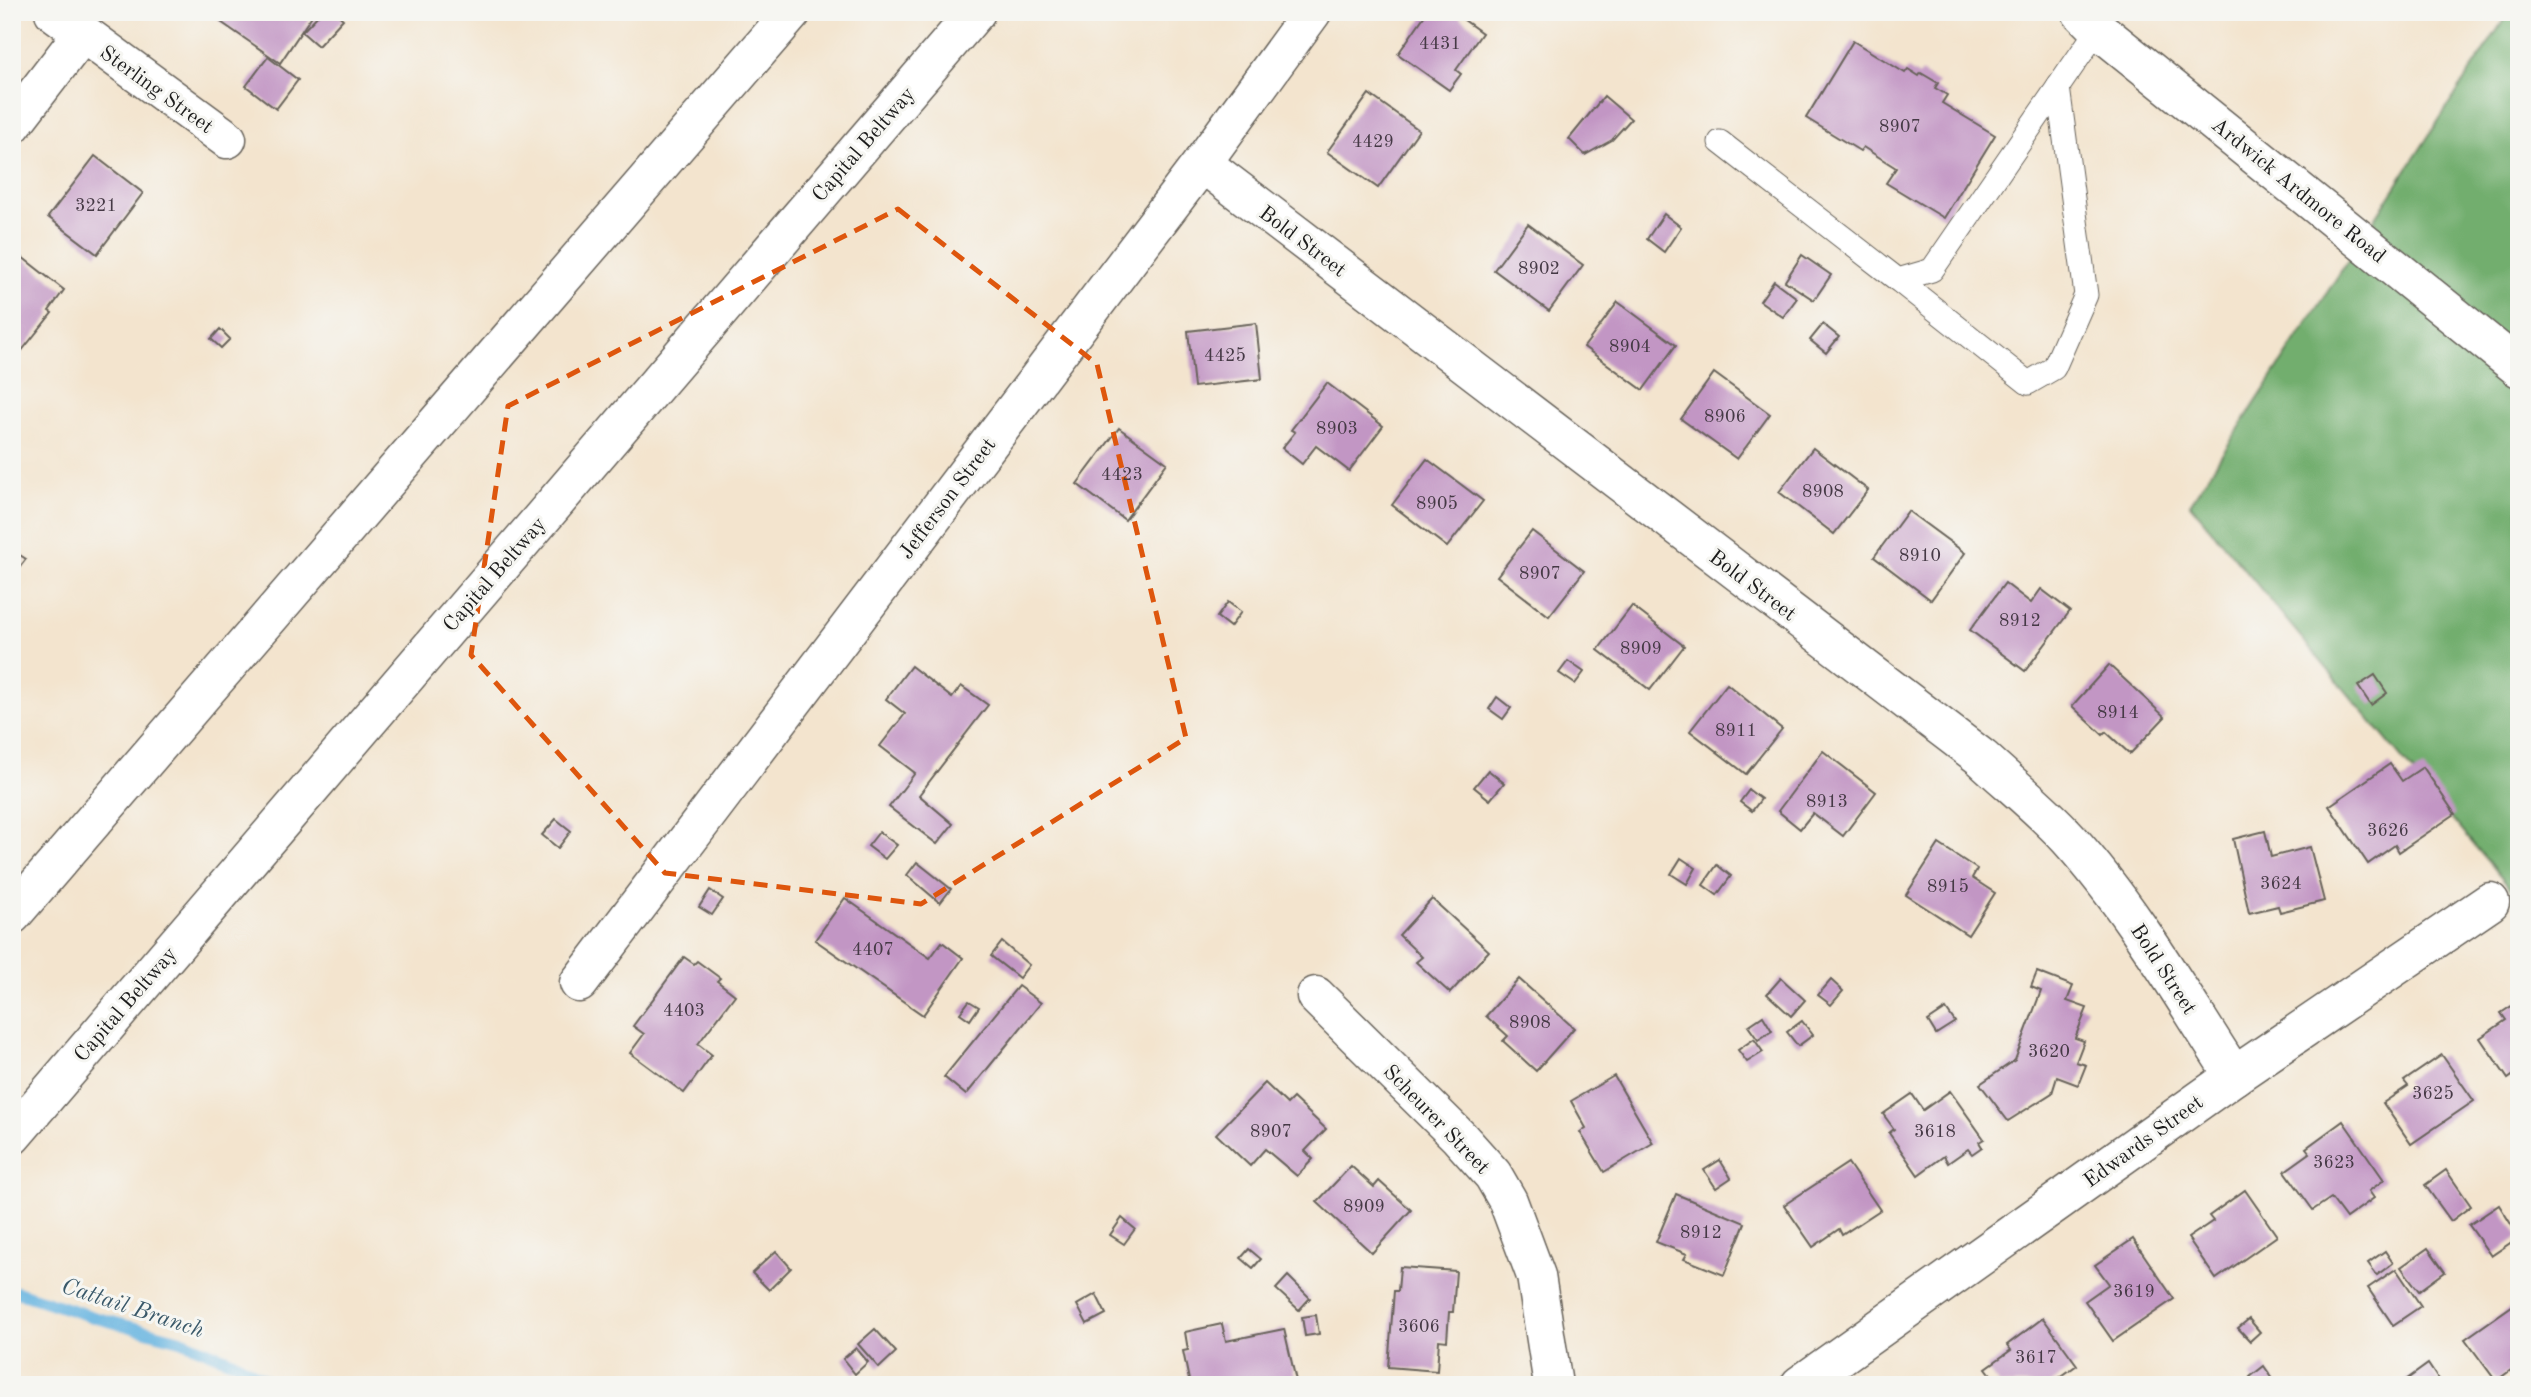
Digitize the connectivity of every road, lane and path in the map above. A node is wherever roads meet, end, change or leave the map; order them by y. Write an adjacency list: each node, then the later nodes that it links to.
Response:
1 (792, 12): 14 (main road)
2 (976, 12): 18 (main road, Capital Beltway)
3 (1312, 12): 10 (main road, Jefferson Street)
4 (2089, 21): 6 (lane); 12 (main road, Ardwick Ardmore Road)
5 (68, 23): 7 (main road); 8 (main road, Sterling Street)
6 (2058, 88): 11 (lane); 11 (lane)
7 (12, 125)
8 (227, 139)
9 (1720, 142): 11 (lane)
10 (1202, 163): 15 (main road, Jefferson Street); 17 (main road, Bold Street)
11 (1898, 280)
12 (2519, 368)
13 (2490, 902): 17 (main road, Edwards Street)
14 (12, 915)
15 (579, 983)
16 (1315, 996): 19 (main road, Scheurer Street)
17 (2234, 1076): 20 (main road, Edwards Street)
18 (12, 1136)
19 (1553, 1385)
20 (1800, 1385)

